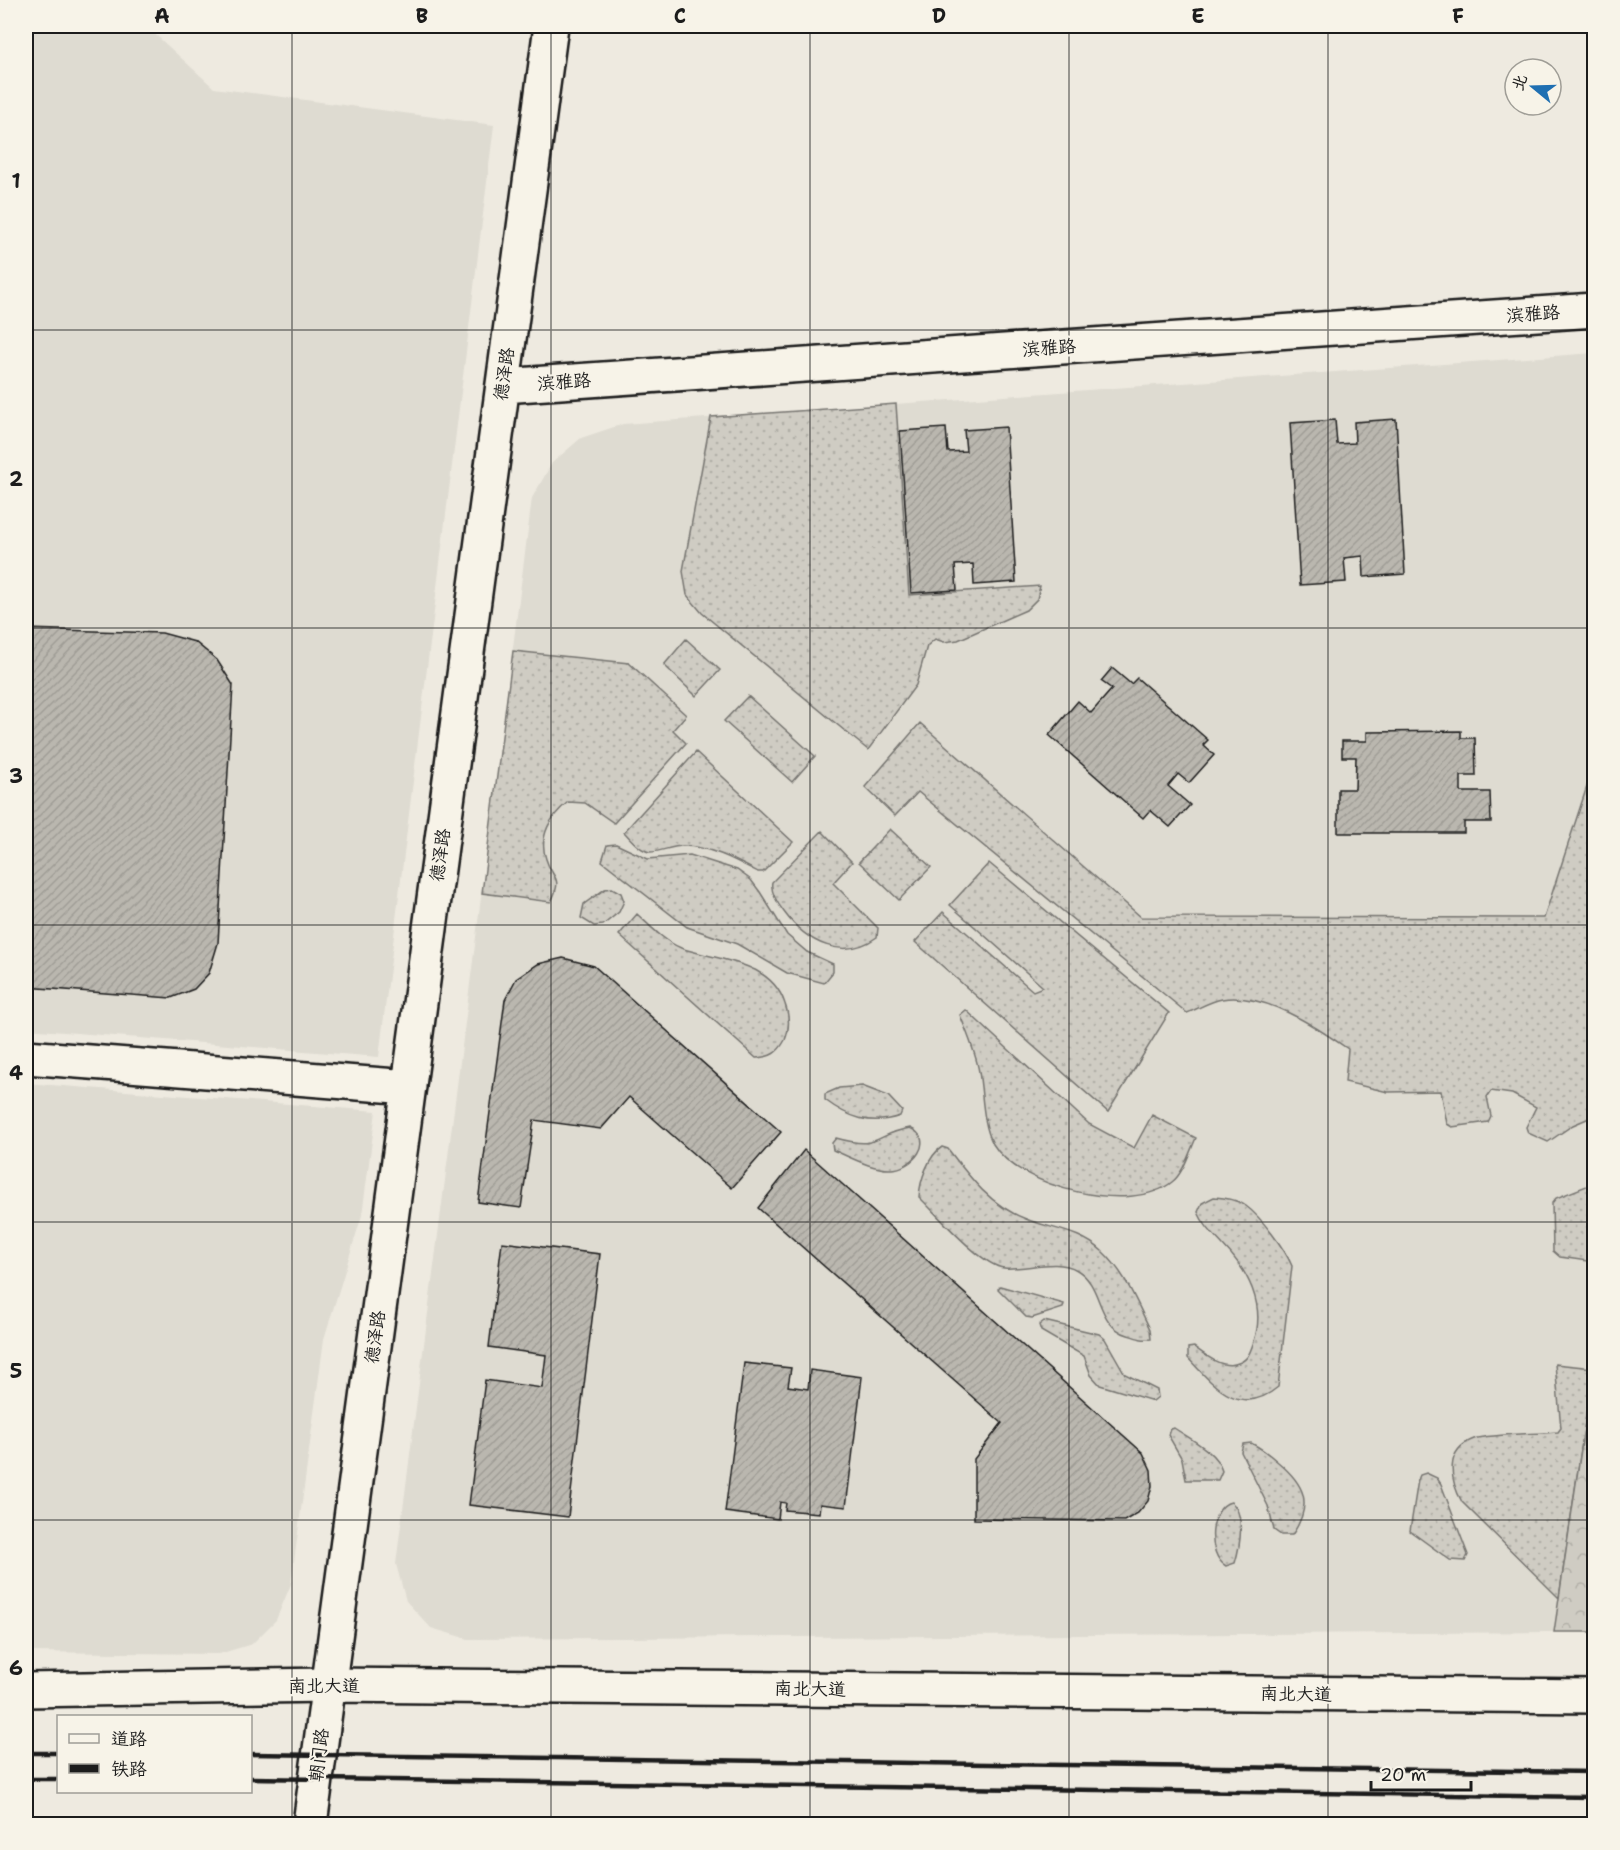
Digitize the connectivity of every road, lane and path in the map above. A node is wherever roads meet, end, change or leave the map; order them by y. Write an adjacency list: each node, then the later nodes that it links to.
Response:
1 (551, 26): 3 (street, 德泽路)
2 (1594, 310): 3 (street, 滨雅路)
3 (503, 386): 5 (street, 德泽路)
4 (26, 1057): 5 (street)
5 (409, 1087): 6 (street, 德泽路)
6 (328, 1685): 7 (street, 南北大道); 8 (street, 南北大道); 9 (street, 朝门路)
7 (26, 1690)
8 (1594, 1696)
9 (310, 1824)

